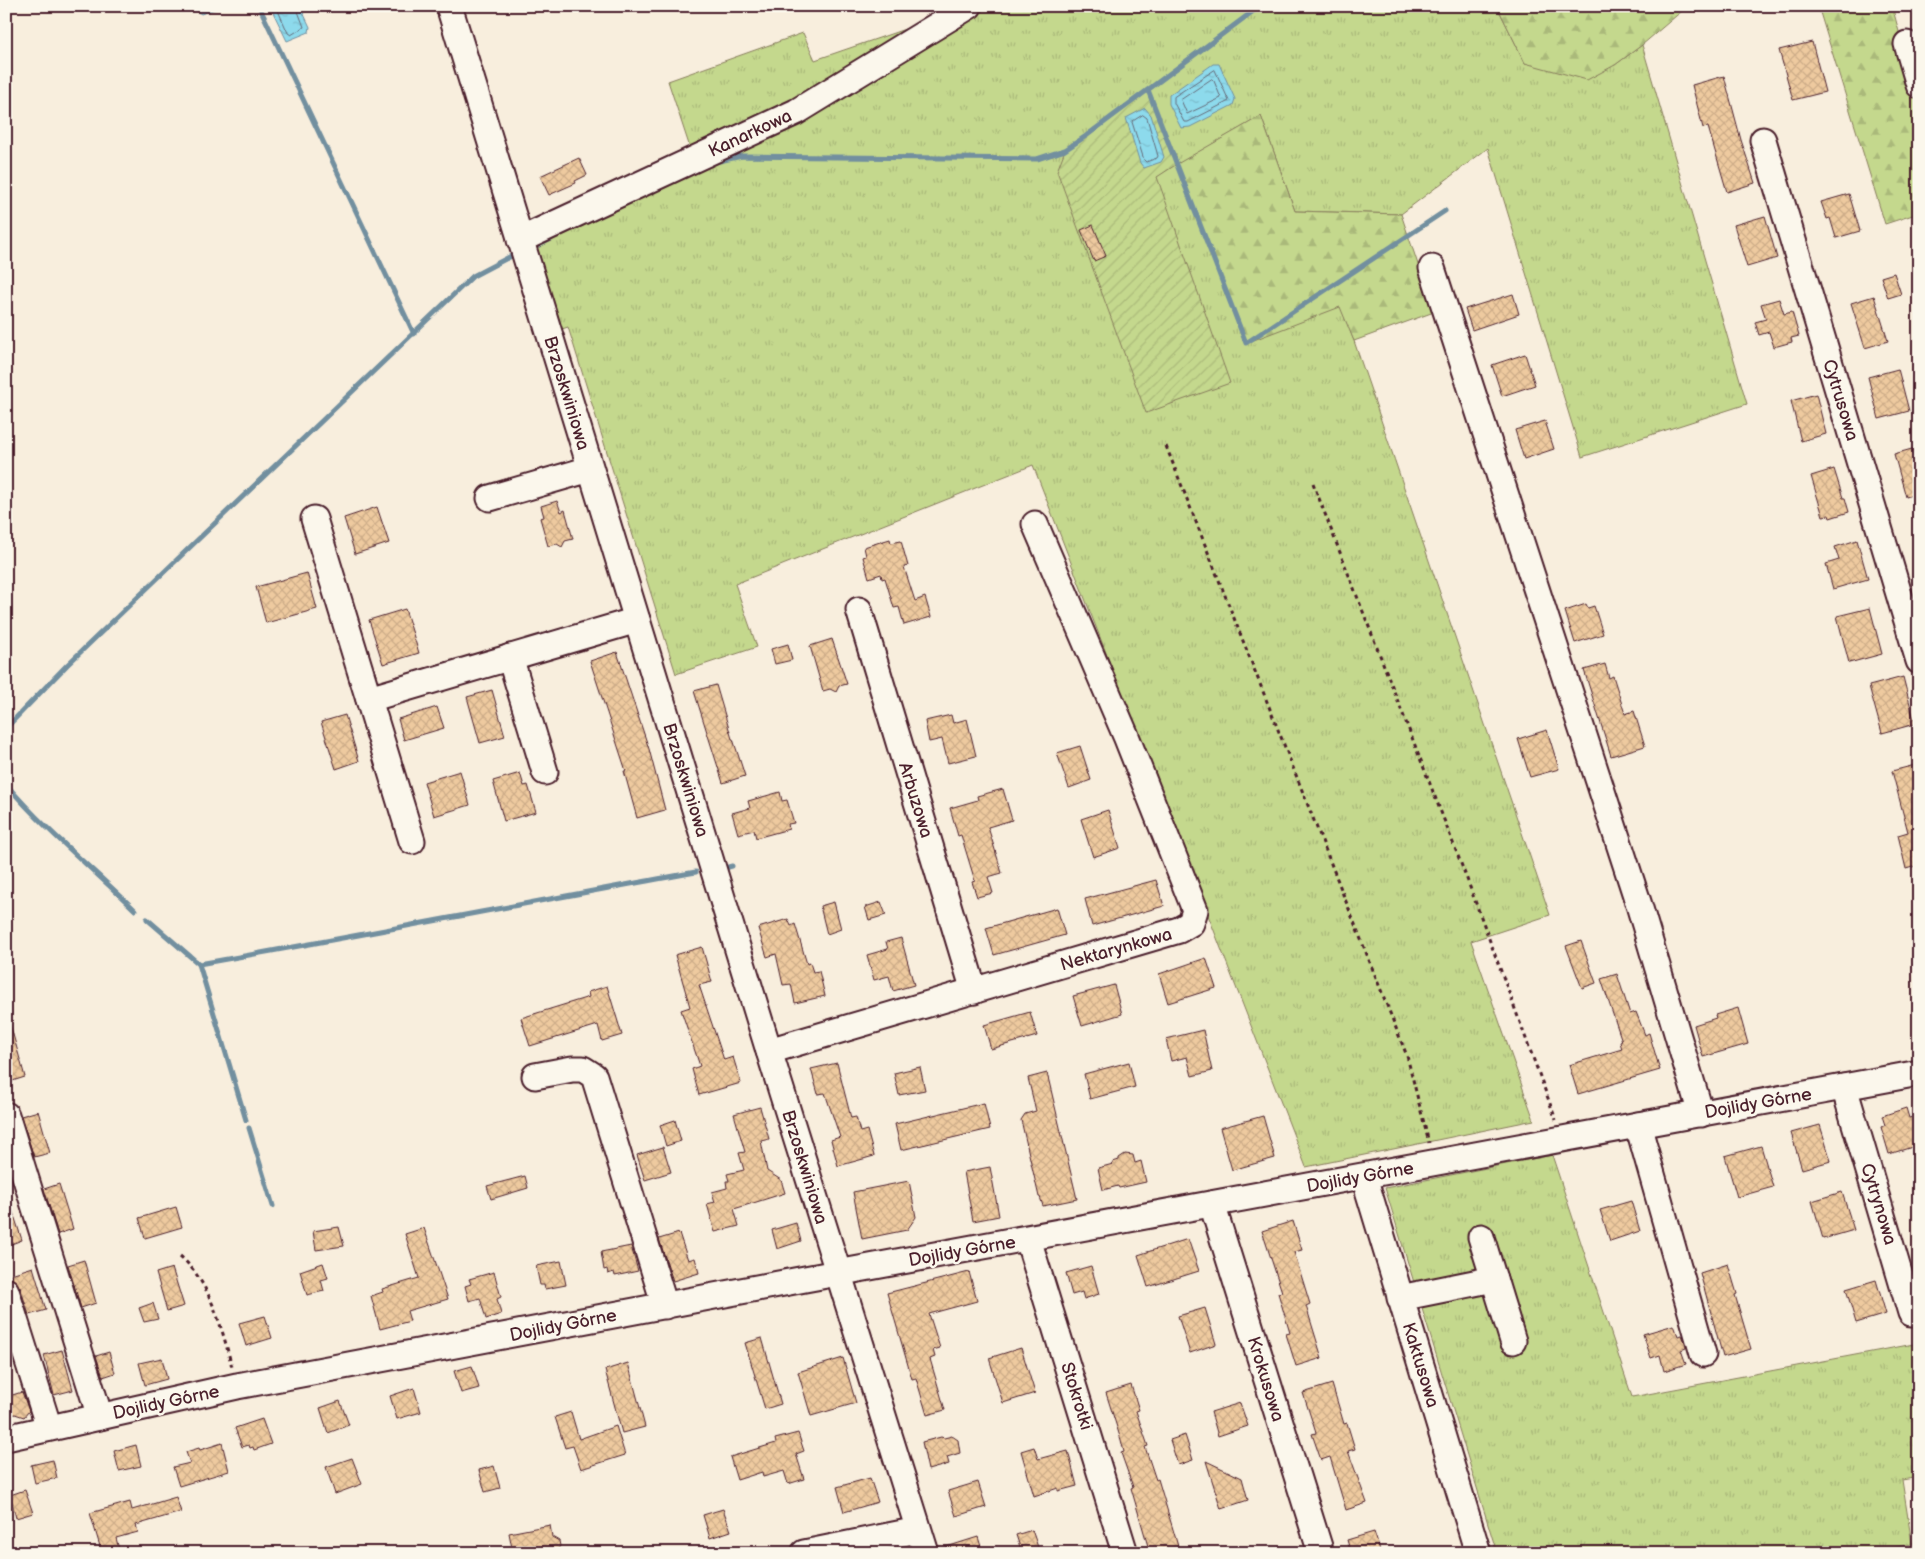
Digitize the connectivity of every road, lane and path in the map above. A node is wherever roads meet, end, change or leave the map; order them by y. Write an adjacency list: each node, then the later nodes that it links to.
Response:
1 (449, 6): 6 (street, Brzoskwiniowa)
2 (969, 6): 6 (street, Kanarkowa)
3 (1907, 44): 4 (street)
4 (1919, 85)
5 (1763, 140): 17 (street, Cytrusowa)
6 (520, 240): 9 (street, Brzoskwiniowa)
7 (1432, 268): 26 (street)
8 (1166, 446): 30 (path)
9 (590, 469): 11 (street); 15 (street, Brzoskwiniowa)
10 (1312, 483): 29 (path)
11 (490, 498)
12 (314, 519): 18 (street)
13 (1035, 524): 21 (street, Nektarynkowa)
14 (859, 610): 21 (street, Arbuzowa)
15 (636, 620): 16 (street); 22 (street, Brzoskwiniowa)
16 (510, 657): 18 (street); 19 (street)
17 (1919, 661)
18 (369, 699): 20 (street)
19 (545, 772)
20 (412, 841)
21 (974, 990): 22 (street, Nektarynkowa)
22 (769, 1051): 36 (street, Brzoskwiniowa)
23 (1919, 1073): 25 (street, Dojlidy Górne)
24 (535, 1076): 40 (street)
25 (1844, 1087): 26 (street, Dojlidy Górne); 41 (street, Cytrynowa)
26 (1701, 1114): 28 (street, Dojlidy Górne)
27 (6, 1115): 45 (street)
28 (1638, 1125): 29 (street, Dojlidy Górne); 43 (street)
29 (1563, 1139): 30 (street, Dojlidy Górne)
30 (1434, 1164): 31 (street, Dojlidy Górne)
31 (1364, 1177): 32 (street, Dojlidy Górne); 39 (street, Kaktusowa)
32 (1212, 1204): 34 (street, Dojlidy Górne); 51 (street, Krokusowa)
33 (1481, 1237): 37 (street)
34 (1028, 1239): 36 (street, Dojlidy Górne); 50 (street, Stokrotki)
35 (180, 1256): 44 (path)
36 (838, 1274): 40 (street, Dojlidy Górne); 48 (street, Brzoskwiniowa)
37 (1494, 1279): 39 (street); 42 (street)
38 (6, 1291): 46 (street)
39 (1400, 1298): 52 (street, Kaktusowa)
40 (665, 1306): 44 (street, Dojlidy Górne)
41 (1919, 1312)
42 (1513, 1341)
43 (1703, 1354)
44 (237, 1386): 45 (street, Dojlidy Górne)
45 (100, 1417): 46 (street, Dojlidy Górne)
46 (49, 1428): 47 (street, Dojlidy Górne)
47 (6, 1438)
48 (922, 1541): 49 (street)
49 (808, 1552)
50 (1125, 1553)
51 (1321, 1553)
52 (1478, 1553)

